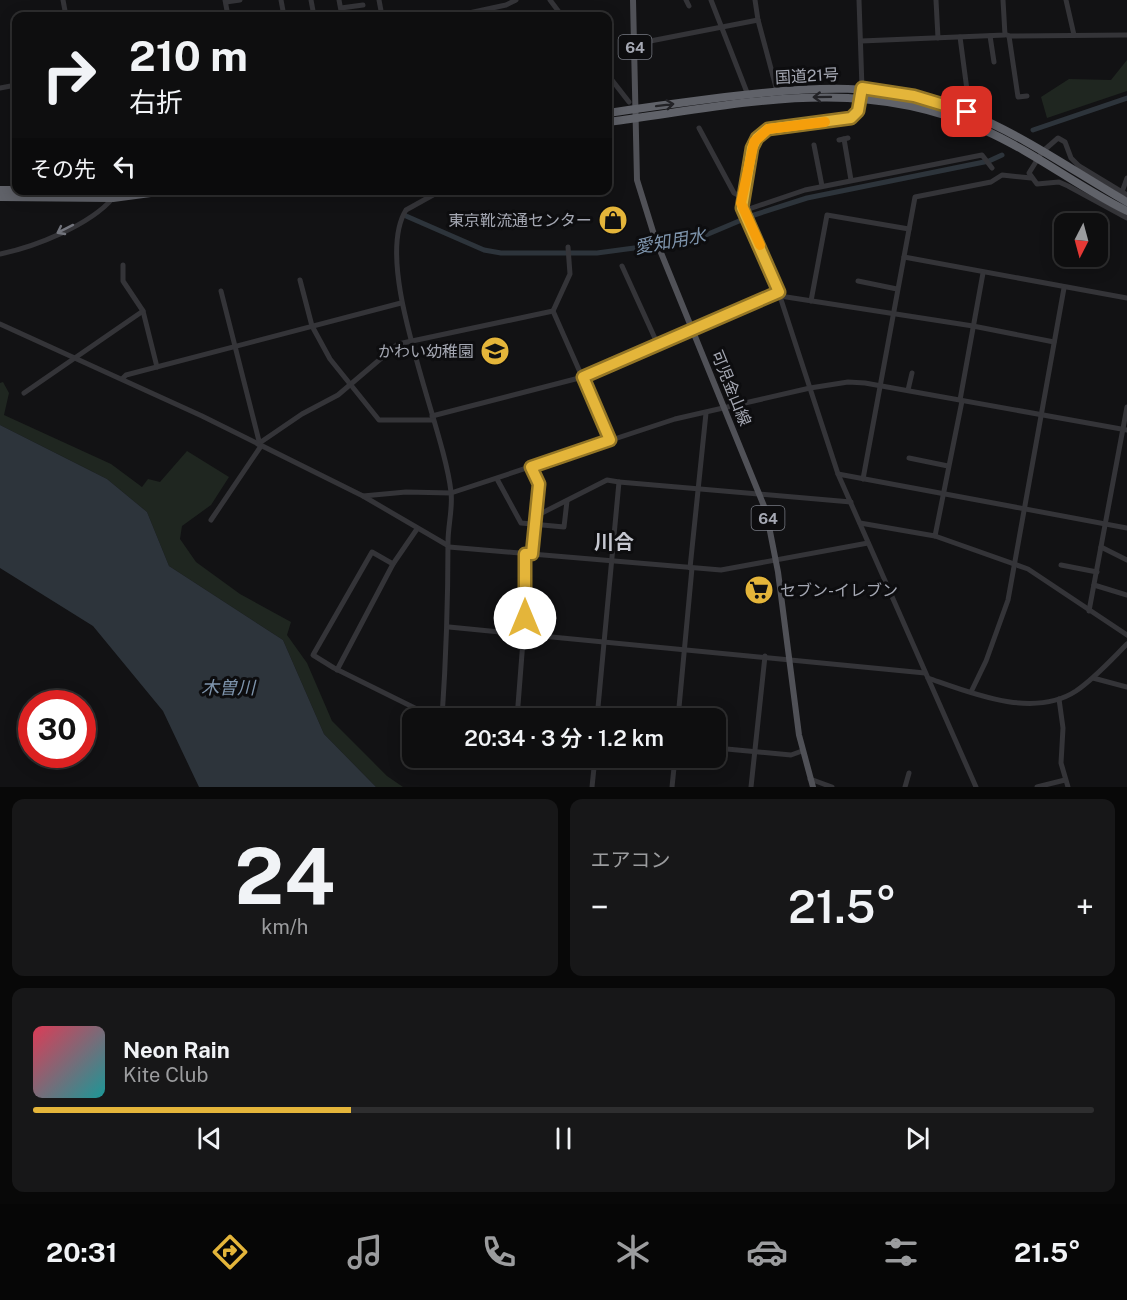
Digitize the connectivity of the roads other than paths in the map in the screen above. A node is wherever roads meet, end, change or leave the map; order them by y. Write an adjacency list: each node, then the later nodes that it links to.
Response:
1 (240, 0): 11 (street)
2 (339, 0): 13 (street)
3 (516, 0): 15 (street)
4 (633, 0): 25 (main road, 可児金山線 / 64)
5 (711, 0): 17 (street)
6 (755, 0): 16 (street)
7 (859, 0): 24 (street)
8 (936, 0): 23 (street)
9 (1003, 0): 21 (street)
10 (1066, 0): 18 (street)
11 (226, 1)
12 (363, 5): 13 (street)
13 (340, 8): 14 (street)
14 (341, 12)
15 (474, 12)
16 (758, 20): 17 (street); 30 (street)
17 (722, 27): 25 (street); 31 (street)
18 (1074, 35): 19 (street); 21 (street)
19 (1127, 35)
20 (990, 36): 21 (street); 22 (street); 26 (street)
21 (1007, 36): 32 (street)
22 (960, 37): 23 (street); 29 (street)
23 (938, 38): 24 (street)
24 (861, 41): 28 (street)
25 (635, 44): 35 (main road, 可児金山線 / 64)
26 (994, 62)
27 (612, 80): 34 (street)
28 (862, 88): 30 (highway, 国道21号); 33 (street); 42 (highway, 国道21号)
29 (967, 90)
30 (777, 91): 31 (highway, 国道21号)
31 (748, 94): 35 (highway, 国道21号, one-way to 31)
32 (1027, 96)
33 (861, 97): 37 (highway, 国道21号, one-way to 37); 42 (highway, 国道21号); 52 (street)
34 (628, 102)
35 (637, 108): 36 (highway, 国道21号); 37 (main road, 可児金山線 / 64)
36 (612, 112)
37 (637, 118): 38 (highway, 国道21号); 80 (main road, 可児金山線 / 64)
38 (612, 121)
39 (699, 128): 52 (street)
40 (844, 139): 46 (street)
41 (814, 145): 47 (street)
42 (1040, 155): 44 (street); 48 (street); 54 (highway, 国道21号); 55 (highway, 国道21号)
43 (991, 167): 46 (street)
44 (1030, 178): 57 (street); 58 (street)
45 (1127, 178): 48 (street)
46 (851, 180): 47 (street)
47 (822, 186): 56 (street)
48 (1125, 194)
49 (136, 195): 53 (highway)
50 (432, 195): 73 (street)
51 (0, 197): 53 (highway)
52 (742, 197): 56 (street)
53 (113, 198): 60 (street, one-way to 60)
54 (1127, 202)
55 (1127, 211)
56 (744, 212): 70 (street)
57 (1127, 218)
58 (909, 229): 61 (street); 72 (street)
59 (568, 247): 75 (street)
60 (0, 254)
61 (904, 257): 64 (street); 68 (street)
62 (123, 265): 74 (street)
63 (622, 266): 83 (street)
64 (982, 273): 67 (street); 79 (street)
65 (300, 280): 78 (street)
66 (858, 281): 68 (street)
67 (1064, 288): 71 (street); 82 (street)
68 (897, 289): 76 (street)
69 (221, 291): 84 (street)
70 (779, 294): 72 (street); 80 (street); 92 (street)
71 (1127, 298)
72 (811, 301): 76 (street)
73 (401, 303): 78 (street); 81 (street)
74 (143, 311): 85 (street); 86 (street)
75 (553, 311): 81 (street); 88 (street)
76 (892, 315): 79 (street); 91 (street)
77 (0, 324): 85 (street)
78 (312, 326): 84 (street); 90 (street)
79 (973, 326): 82 (street); 95 (street)
80 (693, 330): 83 (street); 97 (main road, 可児金山線 / 64)
81 (412, 342): 90 (street); 100 (street)
82 (1054, 342): 99 (street)
83 (658, 345): 88 (street)
84 (235, 346): 86 (street); 103 (street)
85 (74, 358): 89 (street); 94 (street)
86 (157, 367): 89 (street)
87 (912, 373): 93 (street)
88 (583, 377): 100 (street); 102 (street)
89 (122, 379): 103 (street)
90 (349, 384): 100 (street); 103 (street)
91 (879, 385): 92 (street); 93 (street); 109 (street)
92 (810, 388): 97 (street); 107 (street)
93 (908, 390): 95 (street)
94 (24, 393)
95 (961, 400): 99 (street); 105 (street)
96 (1127, 407): 101 (street)
97 (724, 409): 98 (street); 113 (main road, 可児金山線 / 64)
98 (706, 413): 102 (street); 111 (street)
99 (1041, 415): 101 (street); 118 (street)
100 (433, 418): 112 (street)
101 (1125, 430): 122 (street)
102 (610, 440): 106 (street)
103 (259, 444): 115 (street); 120 (street)
104 (909, 459): 105 (street)
105 (948, 466): 114 (street)
106 (531, 467): 108 (street); 119 (street)
107 (838, 474): 109 (street); 117 (street)
108 (497, 478): 112 (street); 123 (street)
109 (863, 479): 114 (street)
110 (619, 482): 111 (street); 116 (street); 133 (street)
111 (698, 488): 113 (street); 137 (street)
112 (452, 493): 115 (street); 128 (street)
113 (760, 494): 117 (street); 131 (main road, 可児金山線 / 64)
114 (943, 494): 118 (street); 126 (street)
115 (363, 496): 125 (street)
116 (567, 501): 119 (street); 123 (street)
117 (851, 502): 121 (street)
118 (1024, 508): 122 (street); 135 (street)
119 (536, 516): 123 (street)
120 (211, 520)
121 (860, 523): 126 (street); 127 (street)
122 (1105, 524): 124 (street); 129 (street)
123 (535, 525): 130 (street)
124 (1127, 528)
125 (417, 529): 128 (street); 134 (street)
126 (935, 536): 135 (street)
127 (868, 543): 131 (street); 151 (street)
128 (448, 546): 130 (street); 142 (street)
129 (1101, 547): 132 (street); 138 (street)
130 (529, 554): 133 (street); 143 (street)
131 (776, 560): 137 (street); 149 (main road, 可児金山線 / 64)
132 (1127, 560)
133 (612, 561): 137 (street); 145 (street)
134 (393, 564): 150 (street); 150 (street)
135 (1014, 565): 141 (street); 154 (street)
136 (1061, 566): 138 (street)
137 (691, 568): 147 (street)
138 (1097, 572): 139 (street)
139 (1094, 585): 140 (street); 141 (street)
140 (1127, 595)
141 (1089, 611): 144 (street)
142 (449, 627): 143 (street); 157 (street)
143 (524, 634): 145 (street); 158 (street)
144 (1127, 635)
145 (604, 641): 147 (street); 159 (street)
146 (1127, 644): 152 (street)
147 (684, 649): 148 (street); 160 (street)
148 (765, 656): 149 (street); 163 (street)
149 (788, 658): 151 (street); 162 (main road, 可児金山線 / 64)
150 (337, 670): 156 (street)
151 (926, 675): 154 (street); 175 (street)
152 (1093, 678): 153 (street); 155 (street)
153 (1127, 687)
154 (971, 692): 155 (street)
155 (1059, 699): 168 (street)
156 (415, 708)
157 (443, 708)
158 (518, 708)
159 (598, 708)
160 (679, 708)
161 (726, 749): 163 (street)
162 (802, 751): 163 (street); 167 (main road, 可児金山線 / 64)
163 (755, 752): 171 (street)
164 (593, 768): 169 (street)
165 (674, 768): 170 (street)
166 (909, 773): 174 (street)
167 (810, 779): 172 (main road, 可児金山線 / 64); 173 (street)
168 (1065, 780): 176 (street); 177 (street)
169 (592, 787)
170 (672, 787)
171 (751, 787)
172 (813, 787)
173 (832, 787)
174 (905, 787)
175 (976, 787)
176 (1037, 787)
177 (1068, 787)

